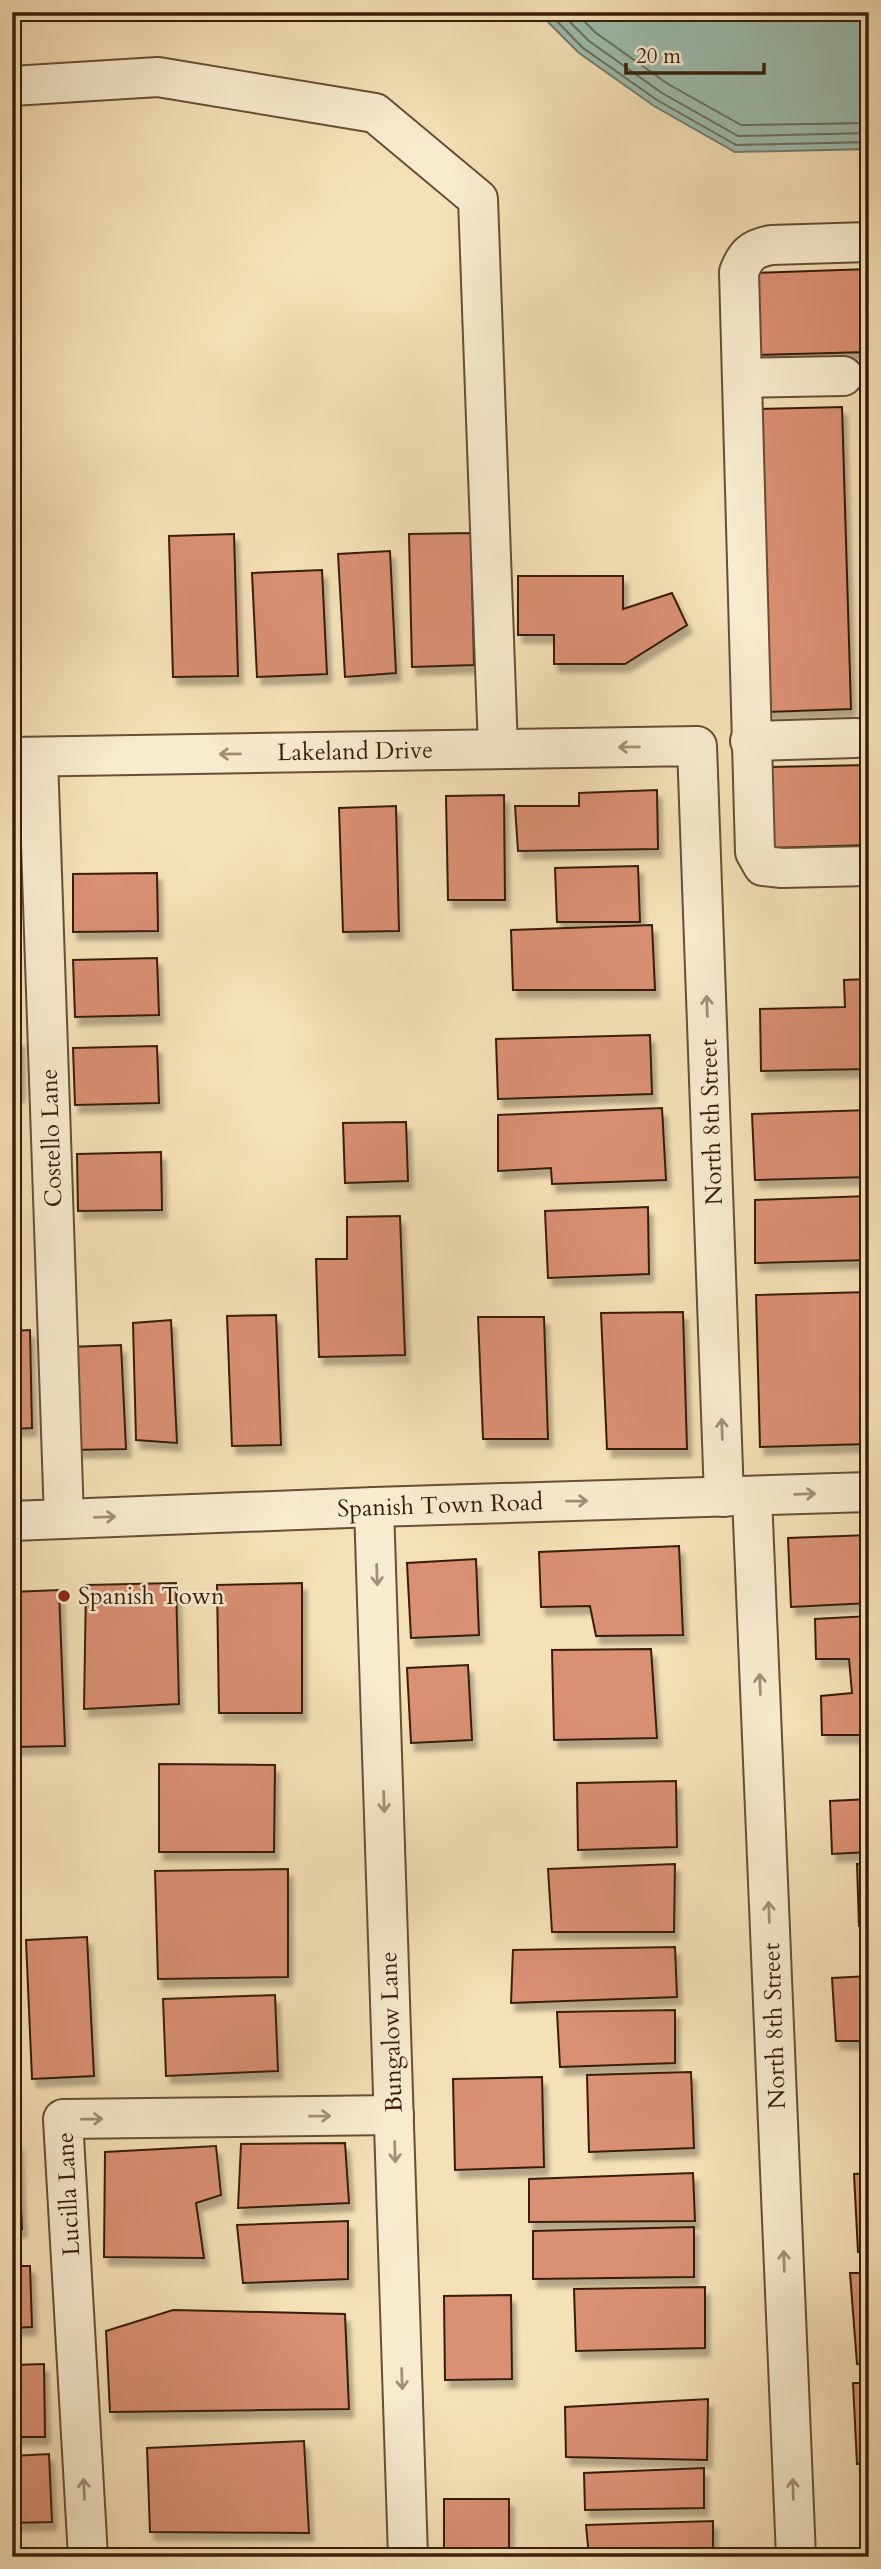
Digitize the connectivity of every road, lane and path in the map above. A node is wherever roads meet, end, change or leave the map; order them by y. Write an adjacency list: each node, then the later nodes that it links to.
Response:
1 (12, 86): 8 (street)
2 (869, 242): 4 (street)
3 (856, 375): 4 (street)
4 (742, 378): 6 (street)
5 (863, 737): 6 (street)
6 (750, 741): 10 (street)
7 (697, 746): 8 (street, Lakeland Drive, one-way to 8); 12 (street, North 8th Street, one-way to 7)
8 (498, 749): 9 (street, Lakeland Drive, one-way to 9)
9 (25, 757): 14 (street, Costello Lane)
10 (869, 866)
11 (869, 1492): 12 (street, Spanish Town Road, one-way to 11)
12 (738, 1497): 13 (street, Spanish Town Road, one-way to 12); 19 (street, North 8th Street, one-way to 12)
13 (374, 1507): 14 (street, Spanish Town Road, one-way to 13); 16 (street, Bungalow Lane, one-way to 16)
14 (64, 1519): 15 (street, Spanish Town Road)
15 (12, 1521)
16 (394, 2115): 17 (street, Lucilla Lane, one-way to 16); 18 (street, Bungalow Lane, one-way to 18)
17 (88, 2557)
18 (408, 2557)
19 (796, 2557)

